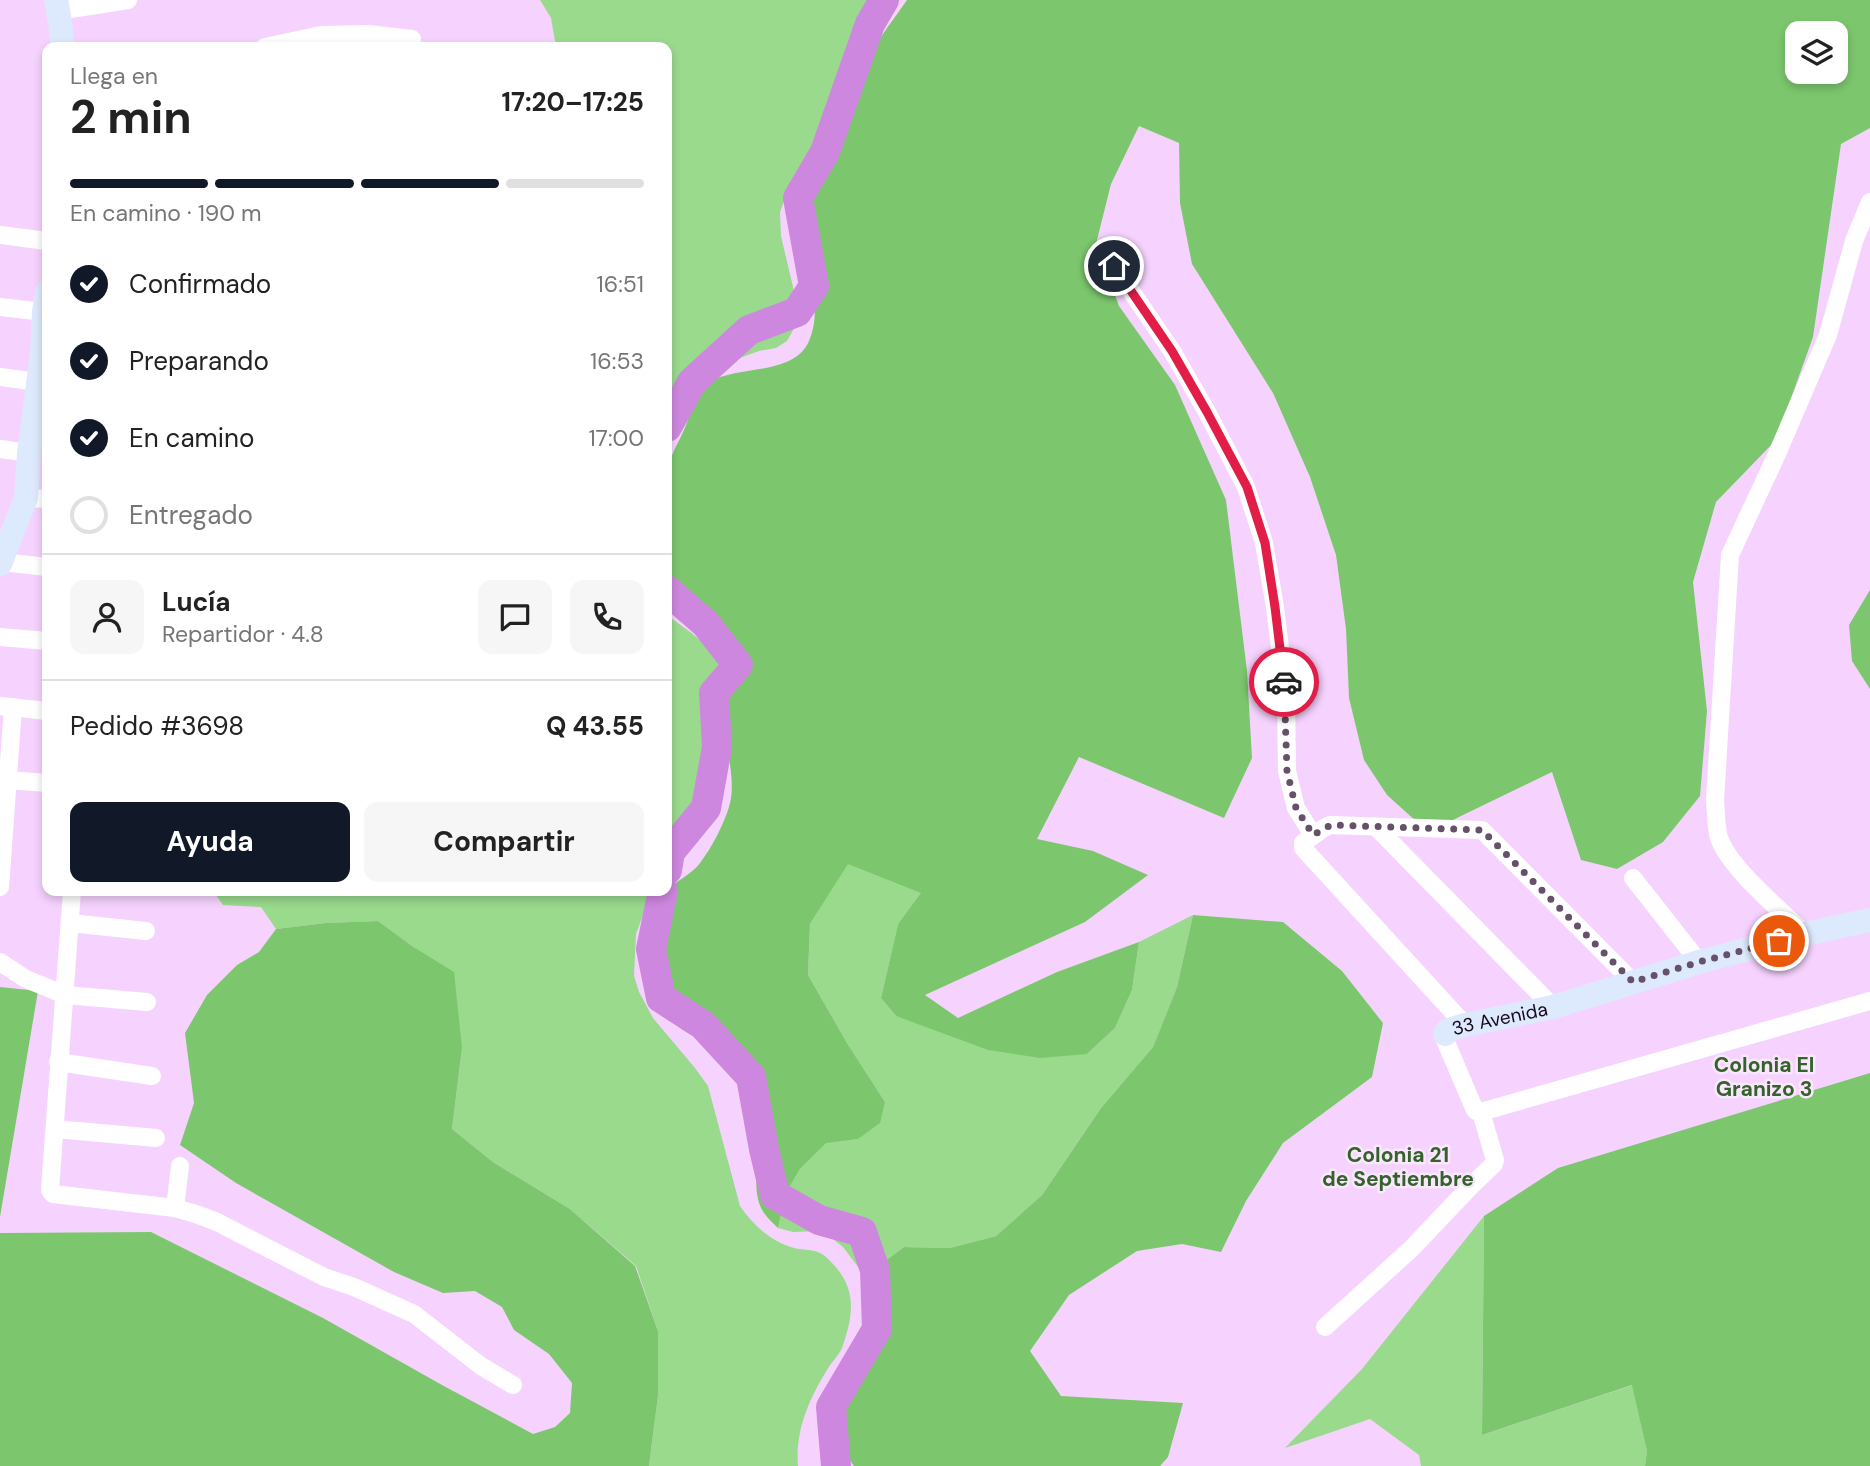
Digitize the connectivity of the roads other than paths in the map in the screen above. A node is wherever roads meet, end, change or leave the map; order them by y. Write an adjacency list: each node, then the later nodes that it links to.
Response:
1 (128, 0): 2 (street)
2 (57, 6): 4 (street)
3 (412, 38): 5 (street)
4 (61, 42)
5 (288, 42)
6 (1870, 202): 35 (street)
7 (0, 235): 8 (street)
8 (42, 240)
9 (1102, 250): 28 (street)
10 (42, 302): 11 (street)
11 (0, 307)
12 (42, 366): 14 (street)
13 (0, 377): 14 (street)
14 (38, 382): 15 (street)
15 (40, 425): 17 (street)
16 (0, 449): 17 (street)
17 (29, 453): 18 (street)
18 (36, 498): 19 (street)
19 (1, 563): 20 (street)
20 (42, 566)
21 (0, 637): 22 (street)
22 (42, 641)
23 (7, 707): 24 (street); 25 (street)
24 (42, 710)
25 (7, 780): 26 (street); 30 (street)
26 (42, 783)
27 (1376, 827): 28 (street); 38 (street); 42 (street)
28 (1313, 835): 43 (street)
29 (1633, 878): 37 (street)
30 (0, 887)
31 (72, 896): 33 (street)
32 (1870, 920): 35 (street, 33 Avenida)
33 (70, 923): 34 (street); 39 (street)
34 (146, 931)
35 (1805, 934): 37 (street, 33 Avenida)
36 (0, 962): 39 (street)
37 (1699, 962): 38 (street, 33 Avenida)
38 (1633, 982): 42 (street, 33 Avenida)
39 (65, 995): 40 (street); 44 (street)
40 (147, 1002)
41 (1870, 1002): 46 (street)
42 (1553, 1006): 43 (street, 33 Avenida)
43 (1455, 1029): 46 (street, 33 Avenida)
44 (58, 1062): 45 (street); 47 (street)
45 (152, 1076)
46 (1481, 1112): 51 (street, 33 Avenida)
47 (55, 1129): 48 (street); 50 (street)
48 (156, 1138)
49 (180, 1166): 50 (street)
50 (175, 1208): 52 (street)
51 (1325, 1327)
52 (513, 1385)

